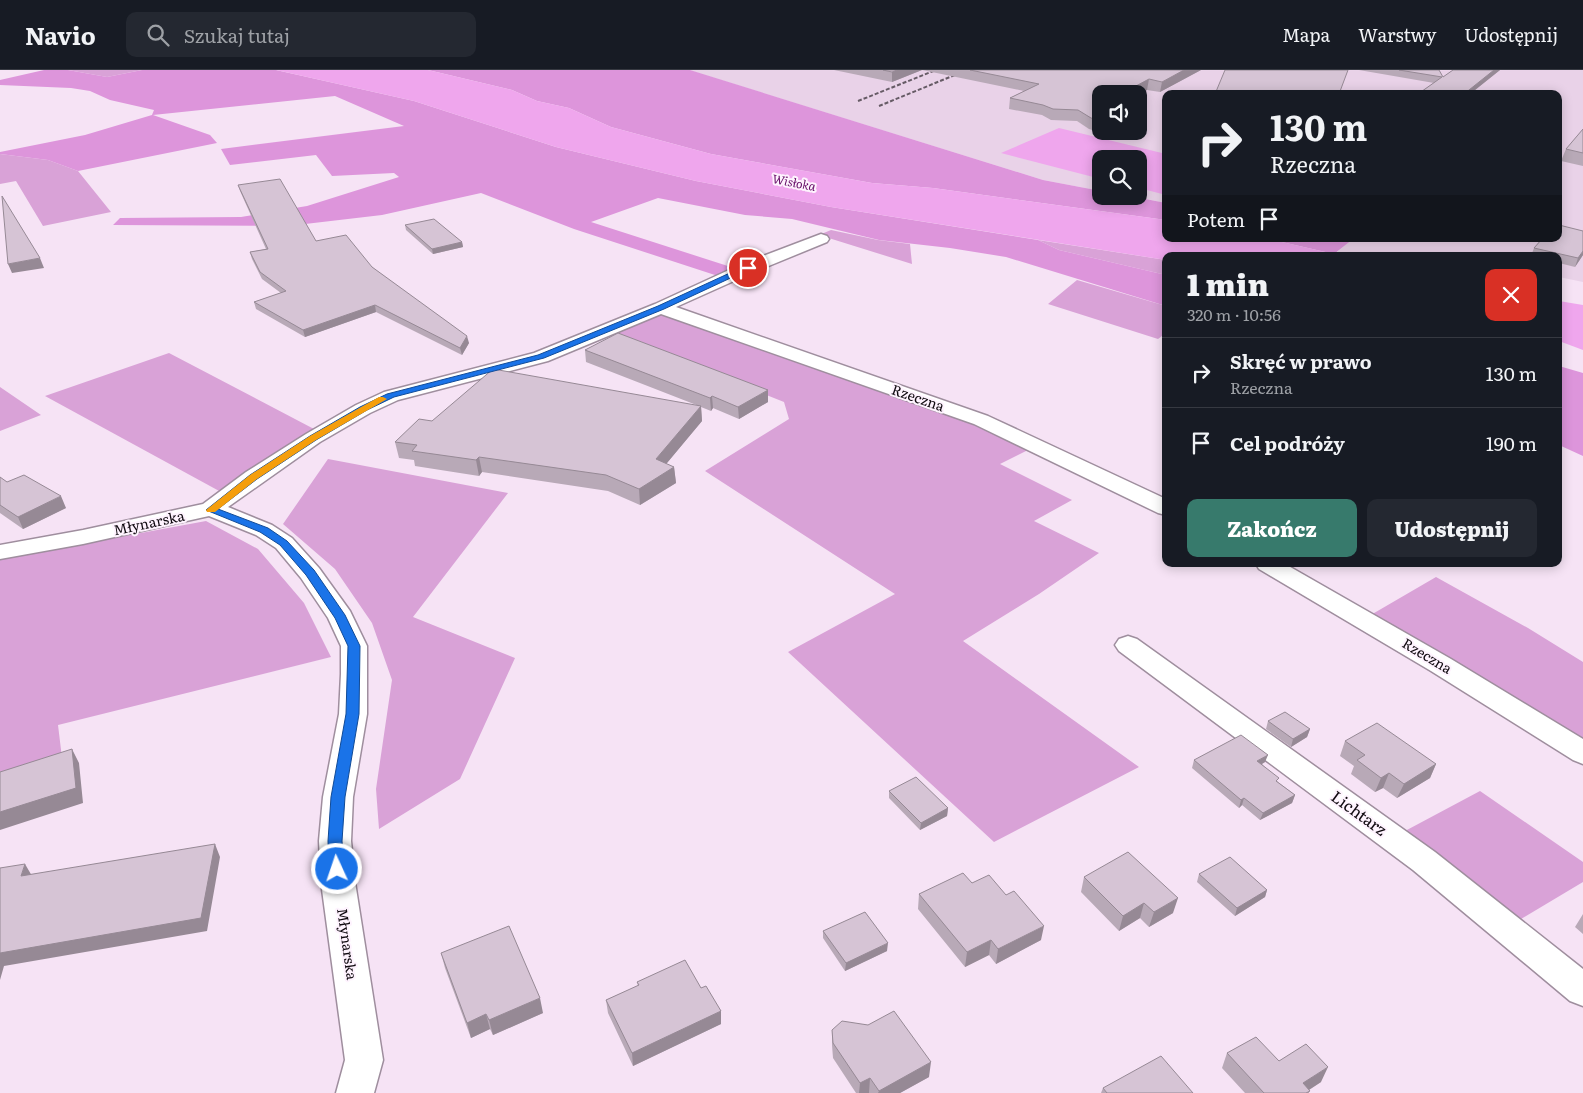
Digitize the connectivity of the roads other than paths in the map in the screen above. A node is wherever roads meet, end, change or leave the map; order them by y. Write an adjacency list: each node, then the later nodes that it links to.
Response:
1 (821, 239): 2 (street)
2 (661, 308): 3 (street, Rzeczna); 4 (street)
3 (1162, 506)
4 (211, 510): 5 (street, Młynarska); 10 (street, Młynarska)
5 (0, 552)
6 (1273, 567): 8 (street, Rzeczna)
7 (1128, 644): 9 (street, Lichtarz)
8 (1583, 753)
9 (1583, 990)
10 (355, 1093)

